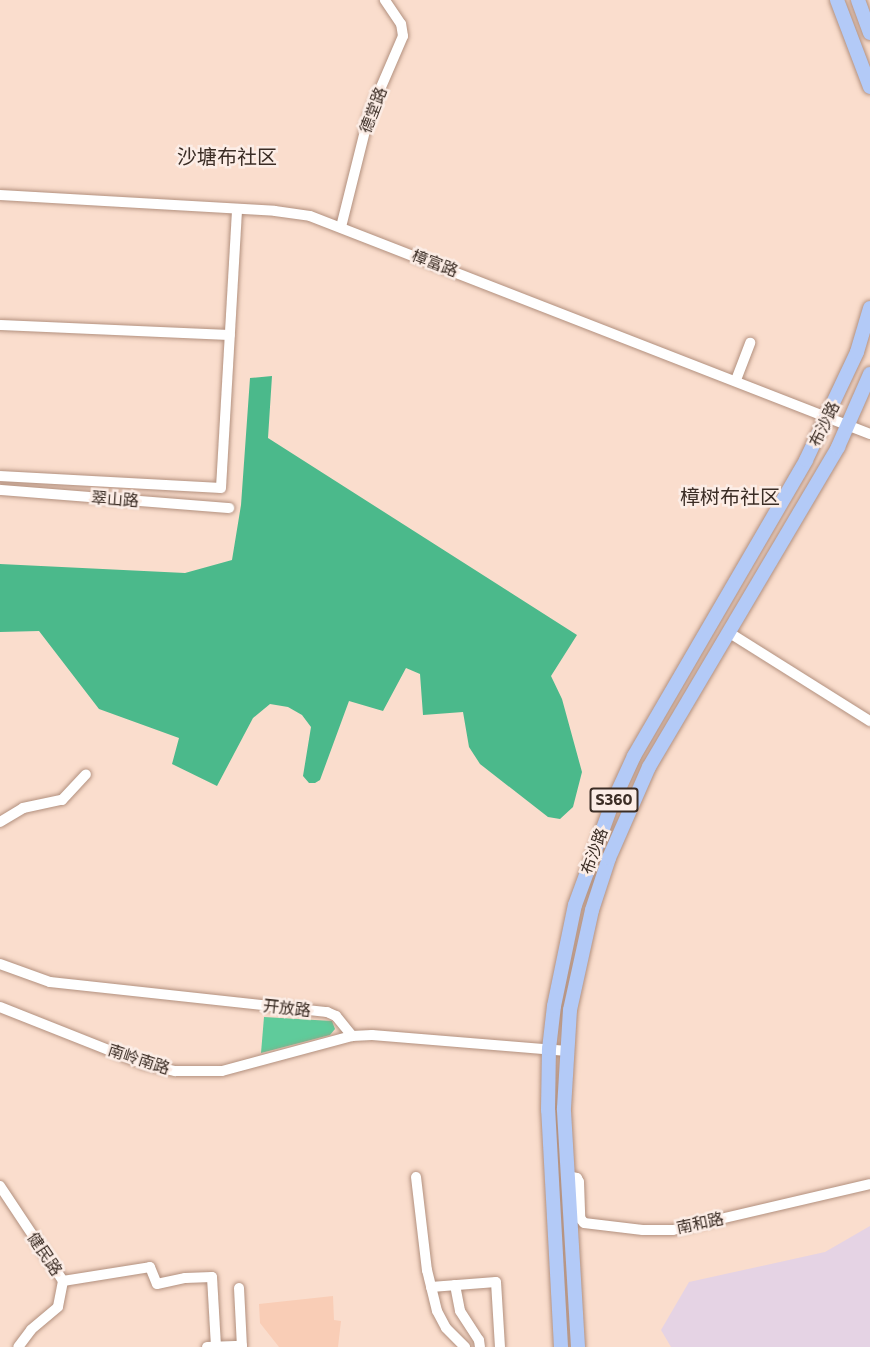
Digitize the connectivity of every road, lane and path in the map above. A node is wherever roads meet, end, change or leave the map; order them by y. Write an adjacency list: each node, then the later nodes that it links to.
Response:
1 (385, 0): 8 (street, 德堂路)
2 (837, 0): 5 (main road)
3 (858, 0): 4 (main road)
4 (870, 33)
5 (870, 87)
6 (0, 195): 7 (street, 樟富路)
7 (237, 209): 8 (street, 樟富路); 11 (street)
8 (341, 227): 15 (street, 樟富路)
9 (870, 308): 13 (main road, 布沙路 / S360)
10 (0, 325): 11 (street)
11 (230, 335): 19 (street)
12 (750, 343): 15 (street)
13 (864, 353): 16 (main road, 布沙路 / S360)
14 (870, 374): 17 (main road, 布沙路 / S360)
15 (736, 380): 16 (street, 樟富路)
16 (829, 417): 17 (street, 樟富路); 30 (main road, 布沙路 / S360)
17 (850, 425): 18 (street, 樟富路); 22 (main road, 布沙路 / S360)
18 (870, 434)
19 (0, 476)
20 (0, 490): 21 (street, 翠山路)
21 (229, 508)
22 (729, 630): 23 (street); 24 (street); 31 (main road, 布沙路 / S360)
23 (870, 715)
24 (870, 722)
25 (86, 774): 26 (street)
26 (0, 822)
27 (0, 964): 29 (street, 开放路)
28 (0, 1006): 29 (street, 南岭南路)
29 (352, 1036): 30 (street)
30 (549, 1049): 31 (street); 47 (main road, 布沙路 / S360)
31 (567, 1051): 32 (main road, 布沙路 / S360)
32 (567, 1176): 34 (street, 南和路); 48 (main road, 布沙路 / S360)
33 (416, 1177): 38 (street)
34 (870, 1185)
35 (0, 1186): 36 (street, 健民路)
36 (63, 1281): 42 (street, 健民路); 44 (street)
37 (455, 1285): 38 (street); 45 (street); 46 (street)
38 (431, 1287): 40 (street)
39 (239, 1288): 41 (street)
40 (458, 1345)
41 (242, 1346): 44 (street)
42 (18, 1347)
43 (207, 1347): 44 (street)
44 (216, 1347)
45 (480, 1347)
46 (500, 1347)
47 (561, 1347)
48 (578, 1347)

